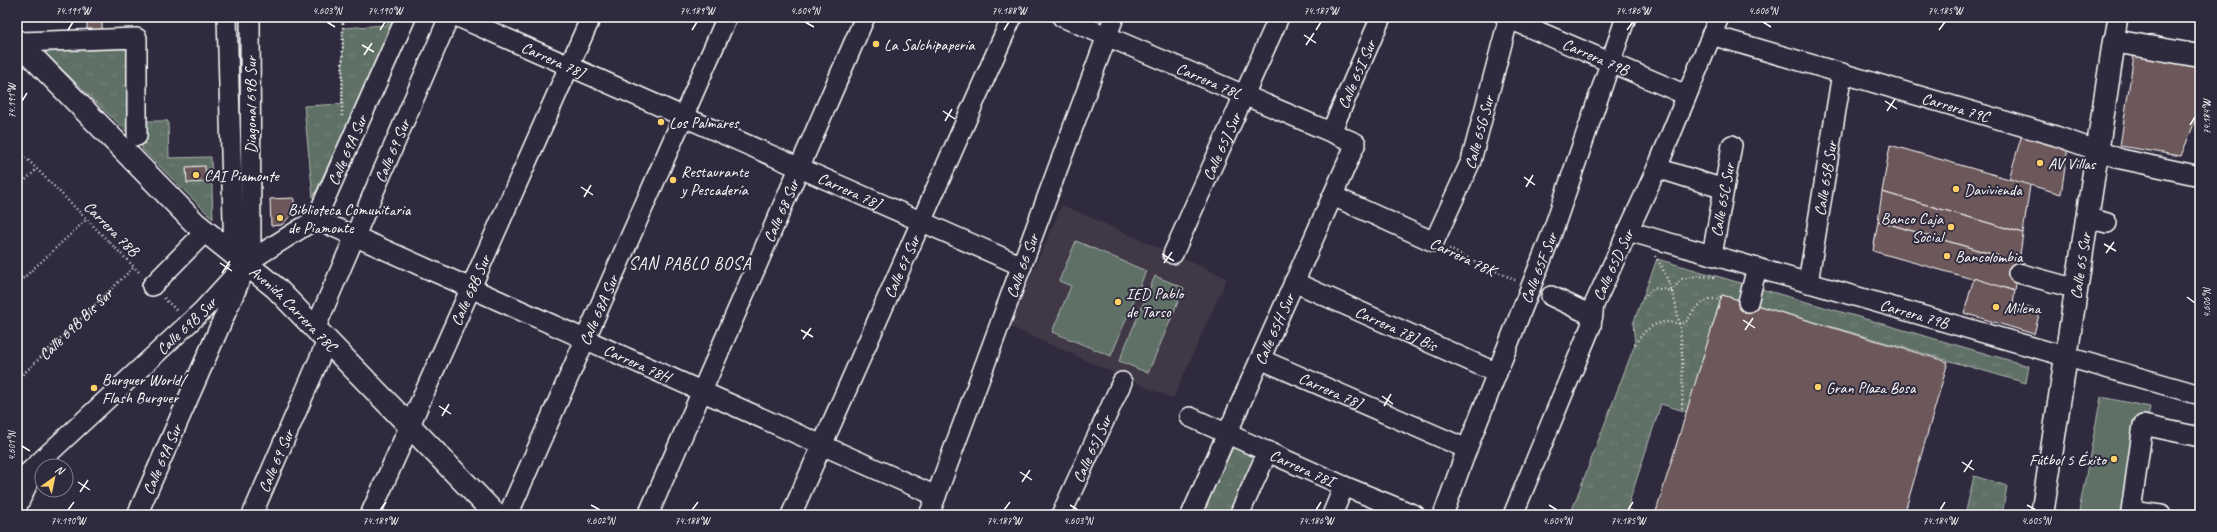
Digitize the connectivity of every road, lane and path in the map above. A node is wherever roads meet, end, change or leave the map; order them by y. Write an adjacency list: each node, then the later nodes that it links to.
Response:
1 (227, 17): 54 (street, Diagonal 69B Sur)
2 (250, 17): 54 (street, Diagonal 69B Sur)
3 (343, 17): 30 (path)
4 (406, 17): 45 (street, Calle 69A Sur)
5 (449, 17): 49 (street, Calle 69 Sur)
6 (458, 17): 25 (street, Carrera 78J)
7 (592, 17): 25 (street, Calle 68B Sur)
8 (727, 17): 29 (street, Calle 68A Sur)
9 (865, 17): 37 (street, Calle 68 Sur)
10 (1012, 17): 46 (street, Calle 67 Sur)
11 (1062, 17): 20 (street, Carrera 78L)
12 (1114, 17): 20 (street, Calle 66 Sur)
13 (1279, 17): 27 (street, Calle 65J Sur)
14 (1381, 17): 31 (street, Calle 65I Sur)
15 (1626, 17): 24 (street, Calle 65F Sur)
16 (1718, 17): 19 (street, Calle 65D Sur)
17 (2116, 17): 22 (street, Calle 65 Sur)
18 (1508, 18): 24 (street, Carrera 79B); 50 (street, Calle 65G Sur)
19 (1711, 35): 26 (street, Carrera 79C); 28 (street, Calle 65D Sur)
20 (1107, 36): 27 (street, Carrera 78L); 55 (street, Calle 66 Sur)
21 (18, 41): 32 (street); 48 (main road, Avenida Carrera 78C)
22 (2114, 41): 23 (main road); 36 (main road, Calle 65 Sur)
23 (2200, 56)
24 (1611, 63): 28 (street, Carrera 79B); 64 (street, Calle 65F Sur)
25 (570, 66): 29 (street, Carrera 78J); 65 (street, Calle 68B Sur)
26 (1842, 73): 36 (street, Carrera 79C); 61 (street, Calle 65B Sur)
27 (1244, 95): 31 (street, Carrera 78L); 52 (street, Calle 65J Sur)
28 (1686, 95): 38 (street, Calle 65D Sur)
29 (684, 116): 37 (street, Carrera 78J); 76 (street, Calle 68A Sur)
30 (342, 120)
31 (1331, 132): 33 (street, Carrera 78L)
32 (137, 136)
33 (1356, 143): 43 (street, Calle 65H Sur)
34 (1732, 144): 42 (street, Calle 65C Sur)
35 (17, 149): 39 (path, Carrera 78B)
36 (2098, 151): 40 (street, Carrera 79C); 66 (main road, Calle 65 Sur)
37 (799, 168): 46 (street, Carrera 78J); 83 (street, Calle 68 Sur)
38 (1657, 168): 42 (street); 47 (street, Calle 65D Sur)
39 (37, 169): 41 (path); 44 (path, Carrera 78B)
40 (2200, 176)
41 (17, 188)
42 (1724, 189): 53 (street, Calle 65C Sur)
43 (1333, 196): 50 (street, Carrera 78K); 60 (street, Calle 65H Sur)
44 (86, 219): 56 (path, Carrera 78B); 62 (path)
45 (316, 219): 49 (street, Carrera 78H); 54 (street)
46 (921, 221): 55 (street, Carrera 78J); 90 (street, Calle 67 Sur)
47 (1628, 231): 53 (street, Carrera 79B); 72 (street, Calle 65D Sur)
48 (205, 232): 54 (main road, Avenida Carrera 78C); 63 (street)
49 (355, 236): 65 (street, Carrera 78H); 75 (street, Calle 69 Sur)
50 (1434, 242): 64 (path, Carrera 78K)
51 (1652, 253): 67 (path)
52 (1173, 254)
53 (1712, 256): 57 (street, Carrera 79B)
54 (240, 259): 73 (street, Calle 69B Sur); 75 (main road, Avenida Carrera 78C); 100 (street, Calle 69A Sur)
55 (1022, 266): 98 (street, Calle 66 Sur)
56 (134, 267): 63 (path, Carrera 78B); 81 (path, Calle 69B Bis Sur)
57 (1757, 268): 61 (street, Carrera 79B); 71 (street)
58 (2018, 273): 66 (street)
59 (1716, 277): 67 (path)
60 (1294, 282): 79 (street, Calle 65H Sur); 80 (street, Carrera 78J Bis)
61 (1808, 283): 78 (street, Carrera 79B)
62 (17, 284)
63 (152, 286): 73 (path, Carrera 78B)
64 (1531, 287): 80 (street, Calle 65F Sur)
65 (472, 288): 76 (street, Carrera 78H); 87 (street, Calle 68B Sur)
66 (2077, 289): 78 (main road, Calle 65 Sur)
67 (1671, 291): 70 (path); 74 (path)
68 (1722, 295): 74 (path)
69 (1551, 296): 72 (street)
70 (1643, 298)
71 (1748, 302)
72 (1593, 316): 114 (street, Calle 65D Sur)
73 (189, 323): 93 (street, Calle 69B Sur)
74 (1679, 324): 77 (path); 85 (path)
75 (321, 335): 87 (main road, Avenida Carrera 78C); 101 (street, Calle 69 Sur)
76 (586, 339): 83 (street, Carrera 78H); 104 (street, Calle 68A Sur)
77 (1635, 344)
78 (2067, 358): 84 (street, Carrera 79B); 115 (main road, Calle 65 Sur)
79 (1260, 359): 88 (street, Calle 65H Sur); 91 (street, Carrera 78J)
80 (1497, 373): 91 (street, Calle 65F Sur)
81 (17, 380)
82 (1122, 382): 108 (street, Calle 65J Sur)
83 (702, 391): 90 (street, Carrera 78H); 105 (street, Calle 68 Sur)
84 (2200, 395)
85 (1682, 411)
86 (1190, 417): 88 (street, Carrera 78I)
87 (410, 426): 102 (street, Calle 68B Sur); 103 (main road, Avenida Carrera 78C)
88 (1227, 433): 92 (street, Carrera 78I); 109 (street, Calle 65H Sur)
89 (2200, 437): 116 (street)
90 (822, 445): 98 (street, Carrera 78H); 106 (street, Calle 67 Sur)
91 (1467, 449): 113 (street, Calle 65F Sur)
92 (1268, 451): 97 (street, Carrera 78I); 110 (street)
93 (44, 458)
94 (34, 467): 96 (street, Calle 69B Sur)
95 (34, 469): 99 (street)
96 (17, 483)
97 (1344, 486): 111 (street); 112 (street, Carrera 78I)
98 (936, 496): 107 (street, Calle 66 Sur)
99 (17, 507)
100 (137, 515)
101 (252, 515)
102 (370, 515)
103 (496, 515)
104 (508, 515)
105 (648, 515)
106 (791, 515)
107 (929, 515)
108 (1061, 515)
109 (1191, 515)
110 (1239, 515)
111 (1332, 515)
112 (1415, 515)
113 (1443, 515)
114 (1513, 515)
115 (2042, 515)
116 (2161, 515)

